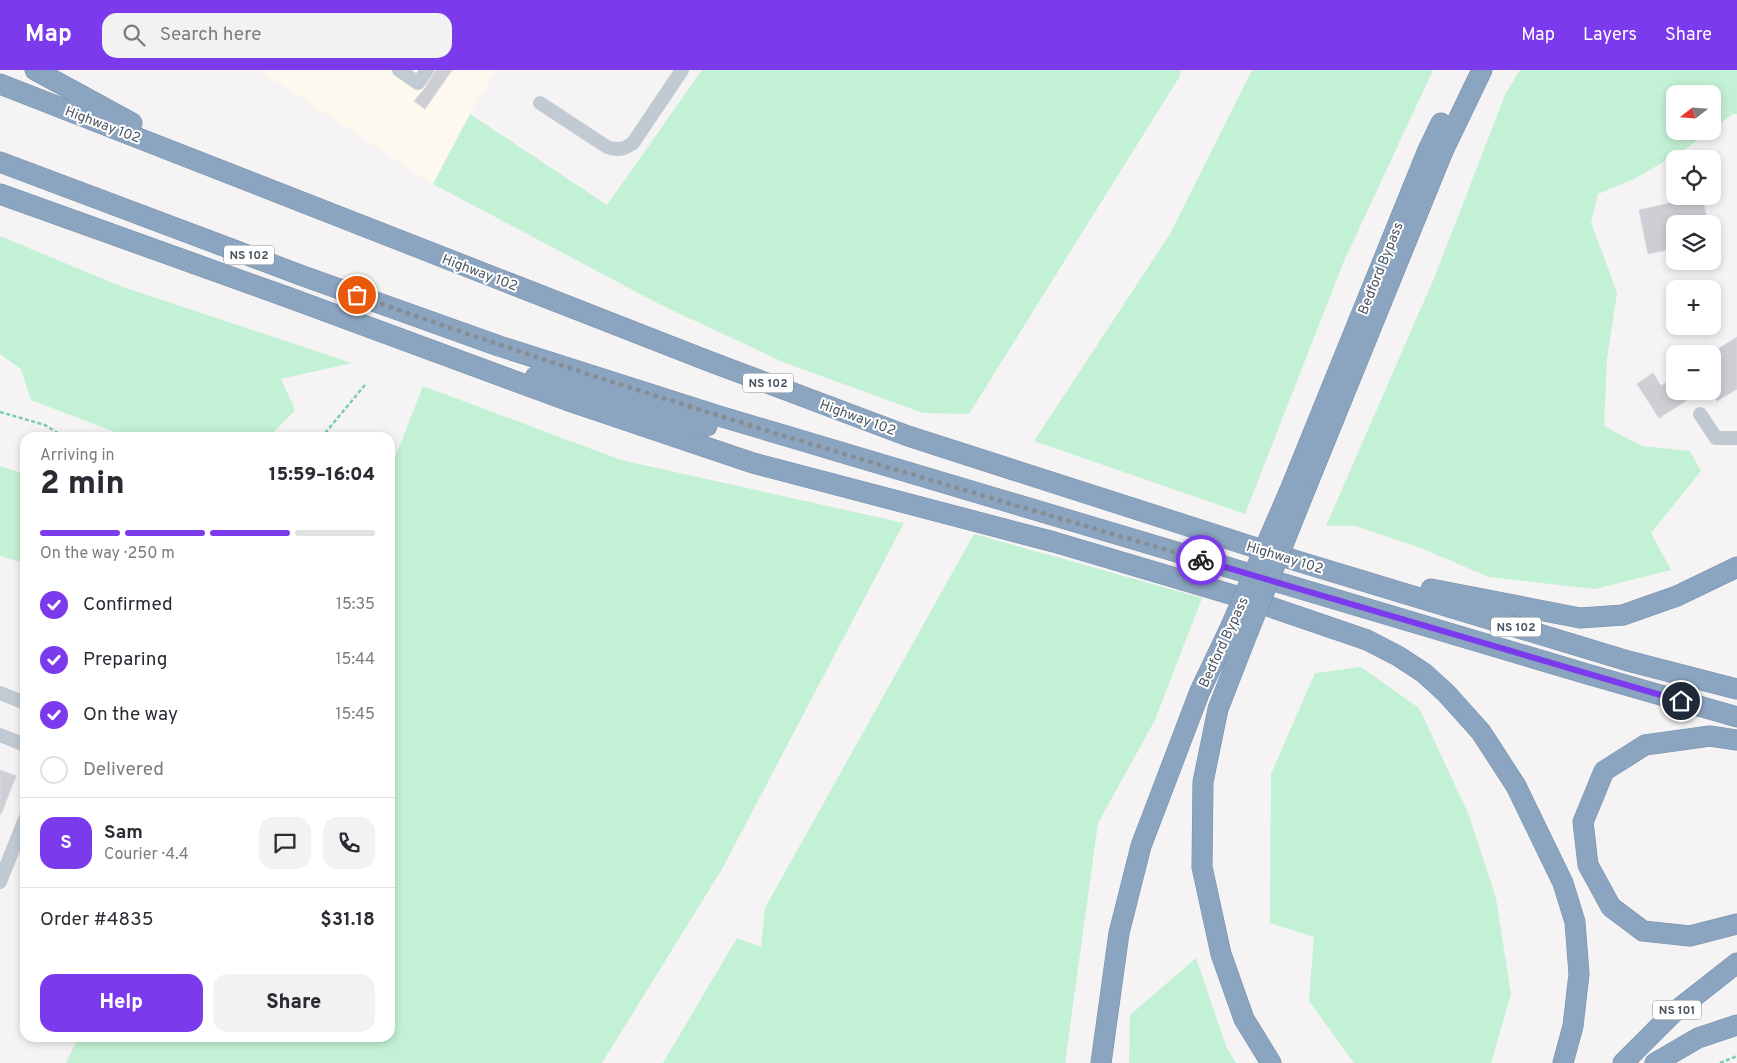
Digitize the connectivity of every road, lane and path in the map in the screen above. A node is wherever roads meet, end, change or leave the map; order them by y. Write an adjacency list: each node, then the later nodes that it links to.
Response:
1 (35, 70): 10 (highway)
2 (399, 70): 3 (lane)
3 (427, 70)
4 (682, 70): 8 (lane)
5 (1467, 70): 19 (highway, Bedford Bypass)
6 (1482, 70): 19 (highway, Bedford Bypass)
7 (0, 84): 10 (highway, Highway 102 / NS 102)
8 (540, 103)
9 (0, 162): 20 (highway, Highway 102 / NS 102)
10 (213, 167): 21 (highway, Highway 102 / NS 102)
11 (0, 194): 12 (highway)
12 (457, 360): 20 (highway); 40 (highway)
13 (365, 385): 17 (path)
14 (0, 412): 16 (path)
15 (1700, 414): 18 (lane)
16 (56, 432)
17 (326, 432)
18 (1737, 438)
19 (1296, 493): 23 (highway, Bedford Bypass, bridge)
20 (1067, 520): 27 (highway, Highway 102 / NS 102)
21 (1297, 561): 22 (highway); 24 (highway, Highway 102 / NS 102)
22 (1737, 567)
23 (1240, 629): 38 (highway, Bedford Bypass); 39 (highway, Bedford Bypass)
24 (1737, 689)
25 (0, 693): 26 (lane)
26 (20, 701)
27 (1737, 716)
28 (0, 735): 30 (lane)
29 (1737, 740): 33 (highway)
30 (20, 743)
31 (20, 832): 32 (lane)
32 (0, 882)
33 (1737, 924)
34 (1737, 963): 41 (highway, NS 101)
35 (1737, 976): 42 (highway, NS 101)
36 (1737, 1025): 43 (highway)
37 (1737, 1056): 44 (path)
38 (1101, 1063)
39 (1271, 1063)
40 (1563, 1063)
41 (1623, 1063)
42 (1639, 1063)
43 (1655, 1063)
44 (1720, 1063)

